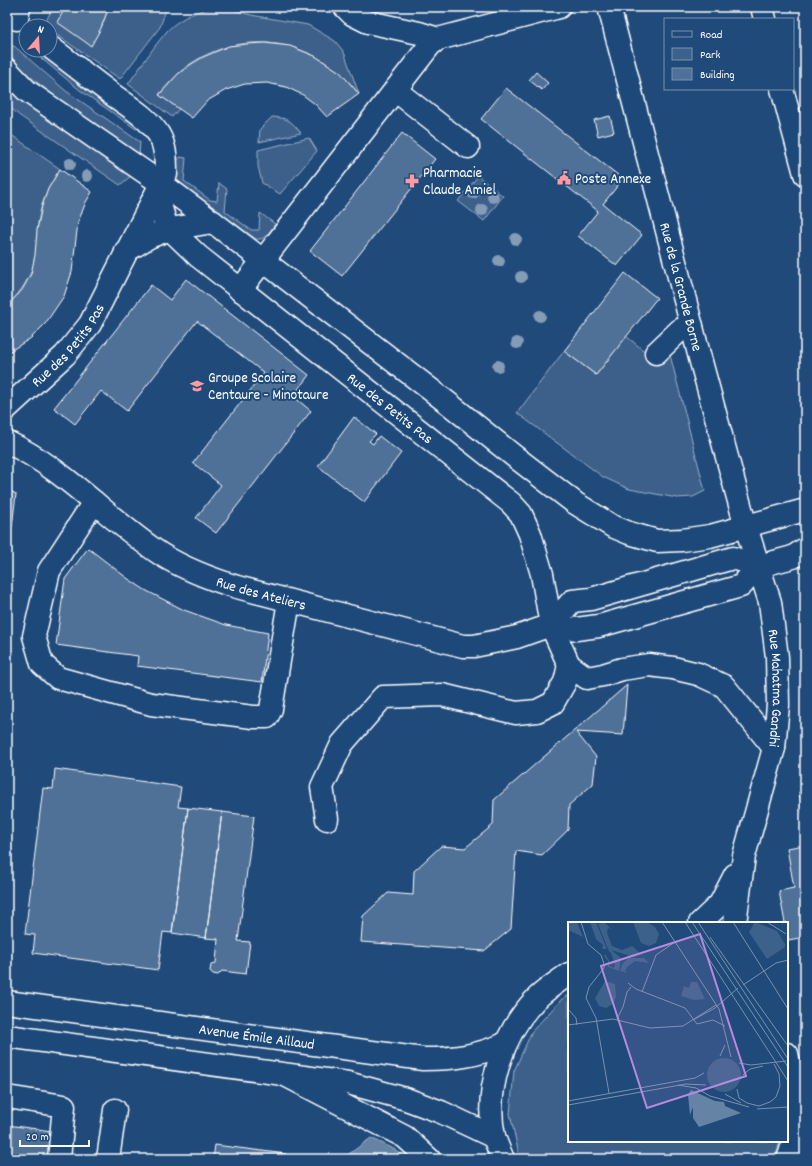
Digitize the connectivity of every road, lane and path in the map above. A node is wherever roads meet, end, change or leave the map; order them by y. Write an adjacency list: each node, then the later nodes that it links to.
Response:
1 (345, 7): 6 (main road)
2 (559, 7): 6 (main road)
3 (609, 7): 19 (main road, Rue de la Grande Borne)
4 (762, 7): 5 (main road)
5 (765, 18)
6 (438, 39): 9 (main road)
7 (58, 53): 13 (main road)
8 (7, 70): 13 (main road)
9 (395, 90): 11 (main road); 17 (main road)
10 (782, 90): 12 (main road)
11 (468, 147)
12 (805, 174)
13 (159, 189): 14 (main road); 15 (main road, Rue des Petits Pas); 16 (main road, Rue des Petits Pas)
14 (213, 222): 15 (main road); 17 (main road)
15 (170, 229): 16 (main road); 18 (main road, Rue des Petits Pas)
16 (126, 251): 21 (main road, Rue des Petits Pas)
17 (264, 260): 18 (main road); 25 (main road)
18 (240, 290): 29 (main road, Rue des Petits Pas)
19 (692, 326): 20 (main road); 25 (main road, Rue de la Grande Borne)
20 (656, 353)
21 (7, 408)
22 (7, 442): 23 (main road, Rue des Ateliers)
23 (94, 502): 28 (main road, Rue des Ateliers); 28 (main road)
24 (805, 510): 25 (main road)
25 (746, 527): 27 (main road, Rue de la Grande Borne)
26 (805, 550): 27 (main road)
27 (759, 566): 29 (main road); 29 (main road); 31 (main road, Rue Mahatma Gandhi)
28 (289, 601): 29 (main road, Rue des Ateliers)
29 (551, 625): 30 (main road, Rue des Petits Pas)
30 (569, 665): 31 (main road); 32 (main road)
31 (774, 748): 33 (main road, Rue Mahatma Gandhi)
32 (327, 819)
33 (744, 856): 34 (main road, Rue Mahatma Gandhi); 35 (main road, Rue Mahatma Gandhi)
34 (701, 922)
35 (735, 922)
36 (568, 975): 39 (main road)
37 (7, 1002): 39 (main road, Avenue Émile Aillaud)
38 (7, 1036): 43 (main road)
39 (505, 1044): 46 (main road)
40 (788, 1055): 42 (main road)
41 (788, 1059): 47 (main road)
42 (805, 1066)
43 (284, 1075): 46 (main road); 50 (main road)
44 (7, 1097): 48 (main road)
45 (115, 1110): 49 (main road)
46 (494, 1137): 51 (main road)
47 (795, 1153)
48 (59, 1159)
49 (108, 1159)
50 (429, 1159)
51 (503, 1159)

